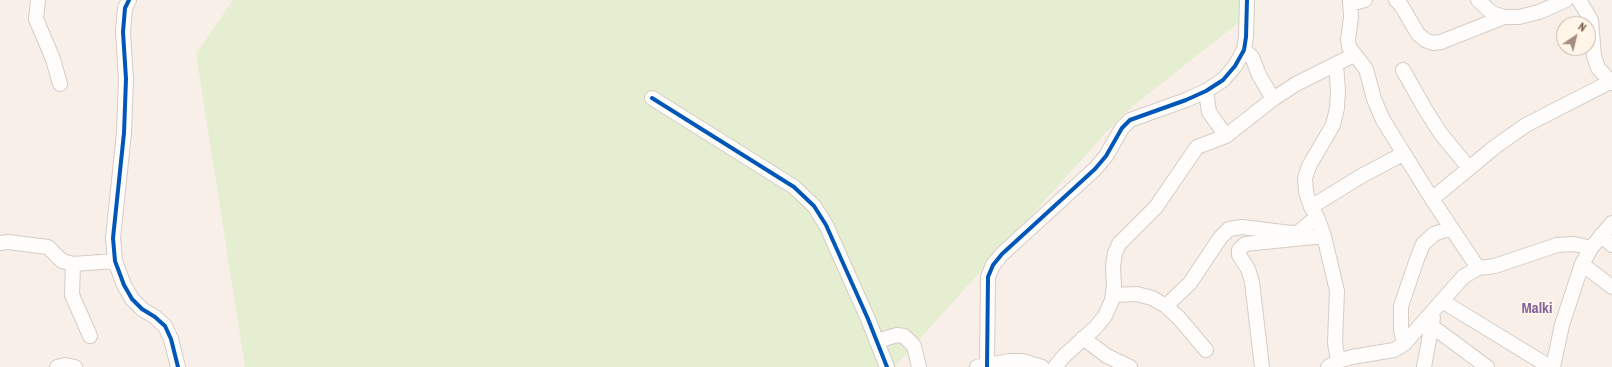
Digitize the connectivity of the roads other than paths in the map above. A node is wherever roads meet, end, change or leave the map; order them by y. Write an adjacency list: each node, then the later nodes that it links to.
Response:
1 (38, 0): 16 (street)
2 (128, 0): 32 (street)
3 (1247, 0): 11 (street)
4 (1365, 0): 9 (street)
5 (1396, 0): 10 (street)
6 (1478, 0): 10 (street)
7 (1566, 0): 10 (street)
8 (1579, 0): 15 (street)
9 (1350, 2): 12 (street)
10 (1504, 17)
11 (1244, 50): 17 (street); 19 (street)
12 (1354, 55): 13 (street); 21 (street)
13 (1336, 64): 19 (street); 24 (street)
14 (1403, 70): 22 (street)
15 (1611, 82): 22 (street)
16 (60, 84)
17 (1206, 91): 20 (street); 47 (street)
18 (652, 98): 43 (street)
19 (1273, 99): 20 (street)
20 (1226, 136): 37 (street)
21 (1403, 154): 23 (street); 24 (street)
22 (1469, 168): 23 (street)
23 (1432, 199): 26 (street)
24 (1314, 212): 28 (street); 38 (street)
25 (1612, 223): 27 (street)
26 (1451, 228): 35 (street); 44 (street)
27 (1601, 235): 30 (street); 31 (street)
28 (1324, 236): 46 (street); 56 (street)
29 (0, 243): 33 (street)
30 (1612, 245)
31 (1590, 248): 34 (street); 35 (street)
32 (115, 261): 33 (street); 51 (street)
33 (73, 264): 41 (street)
34 (1582, 264): 36 (street); 59 (street)
35 (1478, 268): 39 (street)
36 (1612, 287)
37 (1113, 294): 38 (street); 42 (street)
38 (1166, 306): 45 (street)
39 (1438, 306): 40 (street); 44 (street); 59 (street)
40 (1433, 327): 57 (street); 58 (street)
41 (90, 336)
42 (1083, 338): 48 (street); 55 (street)
43 (877, 341): 52 (street); 53 (street)
44 (1404, 344): 46 (street)
45 (1206, 350)
46 (1333, 364)
47 (984, 366): 54 (street)
48 (1124, 366)
49 (57, 367): 50 (street)
50 (75, 367)
51 (178, 367)
52 (887, 367)
53 (919, 367)
54 (1042, 367)
55 (1055, 367)
56 (1262, 367)
57 (1424, 367)
58 (1487, 367)
59 (1552, 367)

